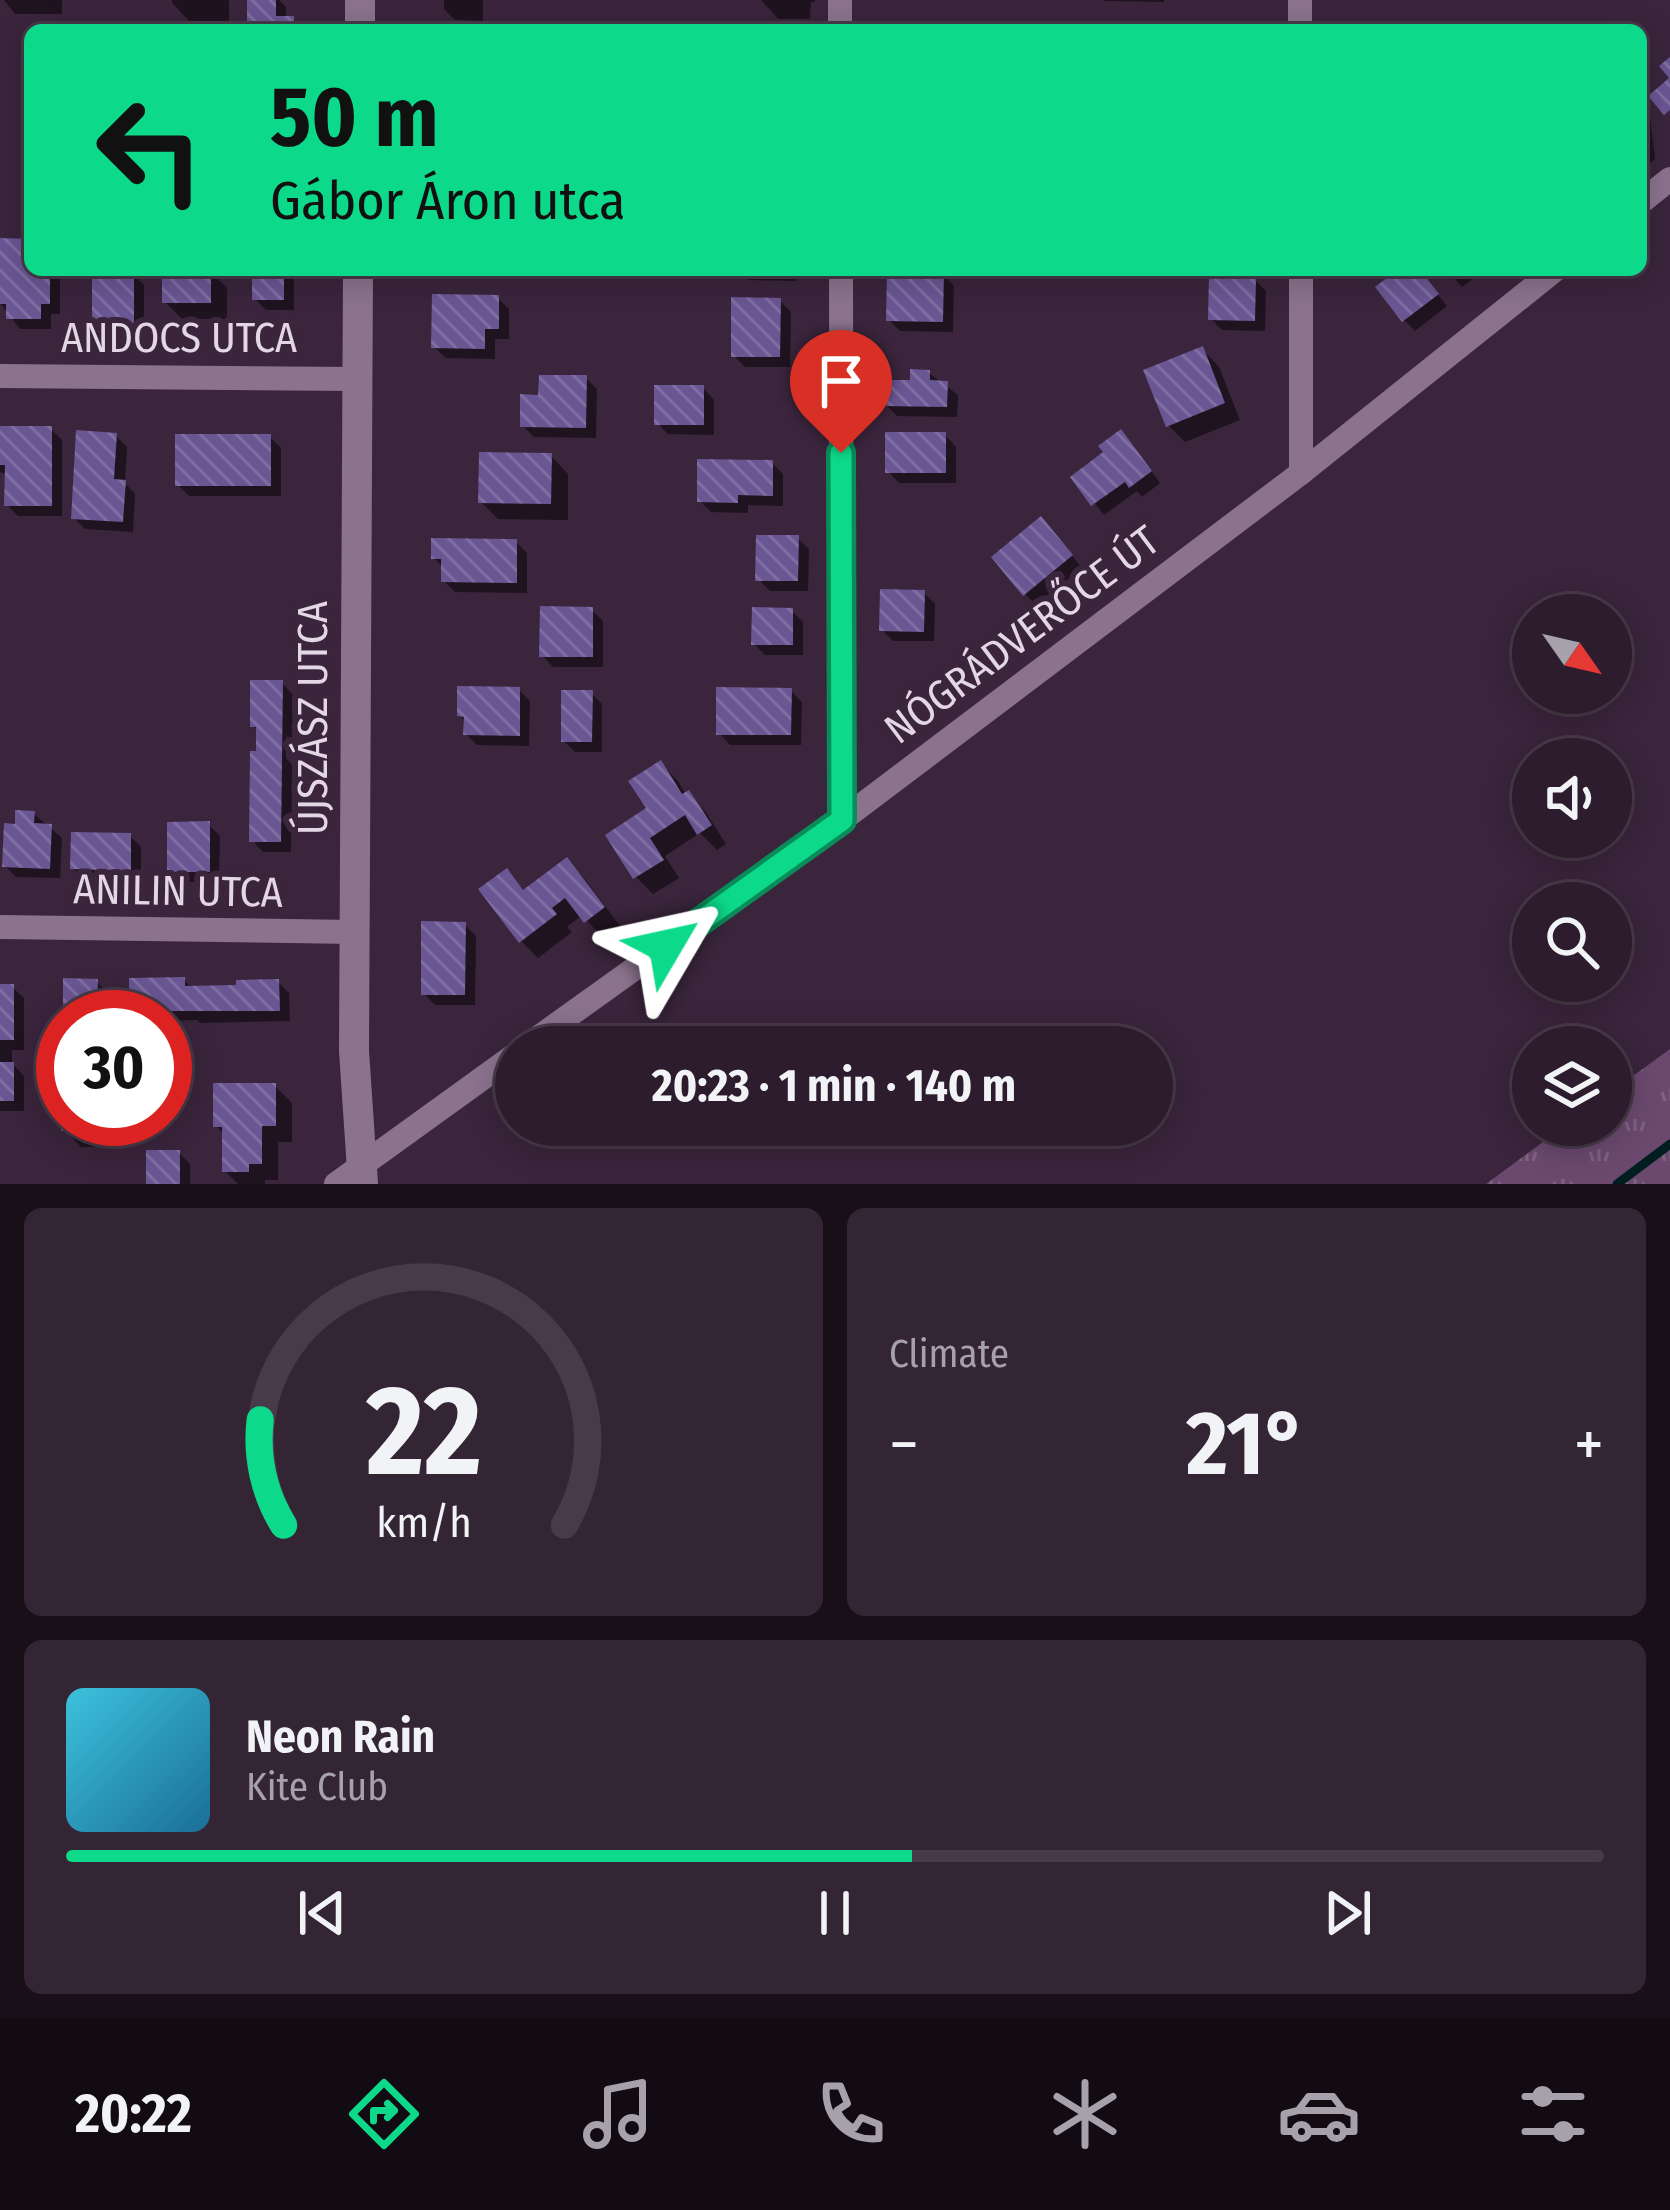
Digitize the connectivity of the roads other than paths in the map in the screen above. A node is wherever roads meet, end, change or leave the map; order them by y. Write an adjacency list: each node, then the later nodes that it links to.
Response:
1 (358, 276): 6 (street, ÚJSZÁSZ UTCA)
2 (841, 276): 8 (street)
3 (1300, 276): 7 (street)
4 (1548, 276): 7 (street, NÓGRÁDVERŐCE ÚT)
5 (0, 376): 6 (street, ANDOCS UTCA)
6 (357, 379): 10 (street, ÚJSZÁSZ UTCA)
7 (1301, 473): 8 (street, NÓGRÁDVERŐCE ÚT)
8 (842, 820): 11 (street, NÓGRÁDVERŐCE ÚT)
9 (0, 927): 10 (street, ANILIN UTCA)
10 (354, 932): 13 (street, ÚJSZÁSZ UTCA)
11 (554, 1026)
12 (495, 1070): 13 (street)
13 (353, 1178)

